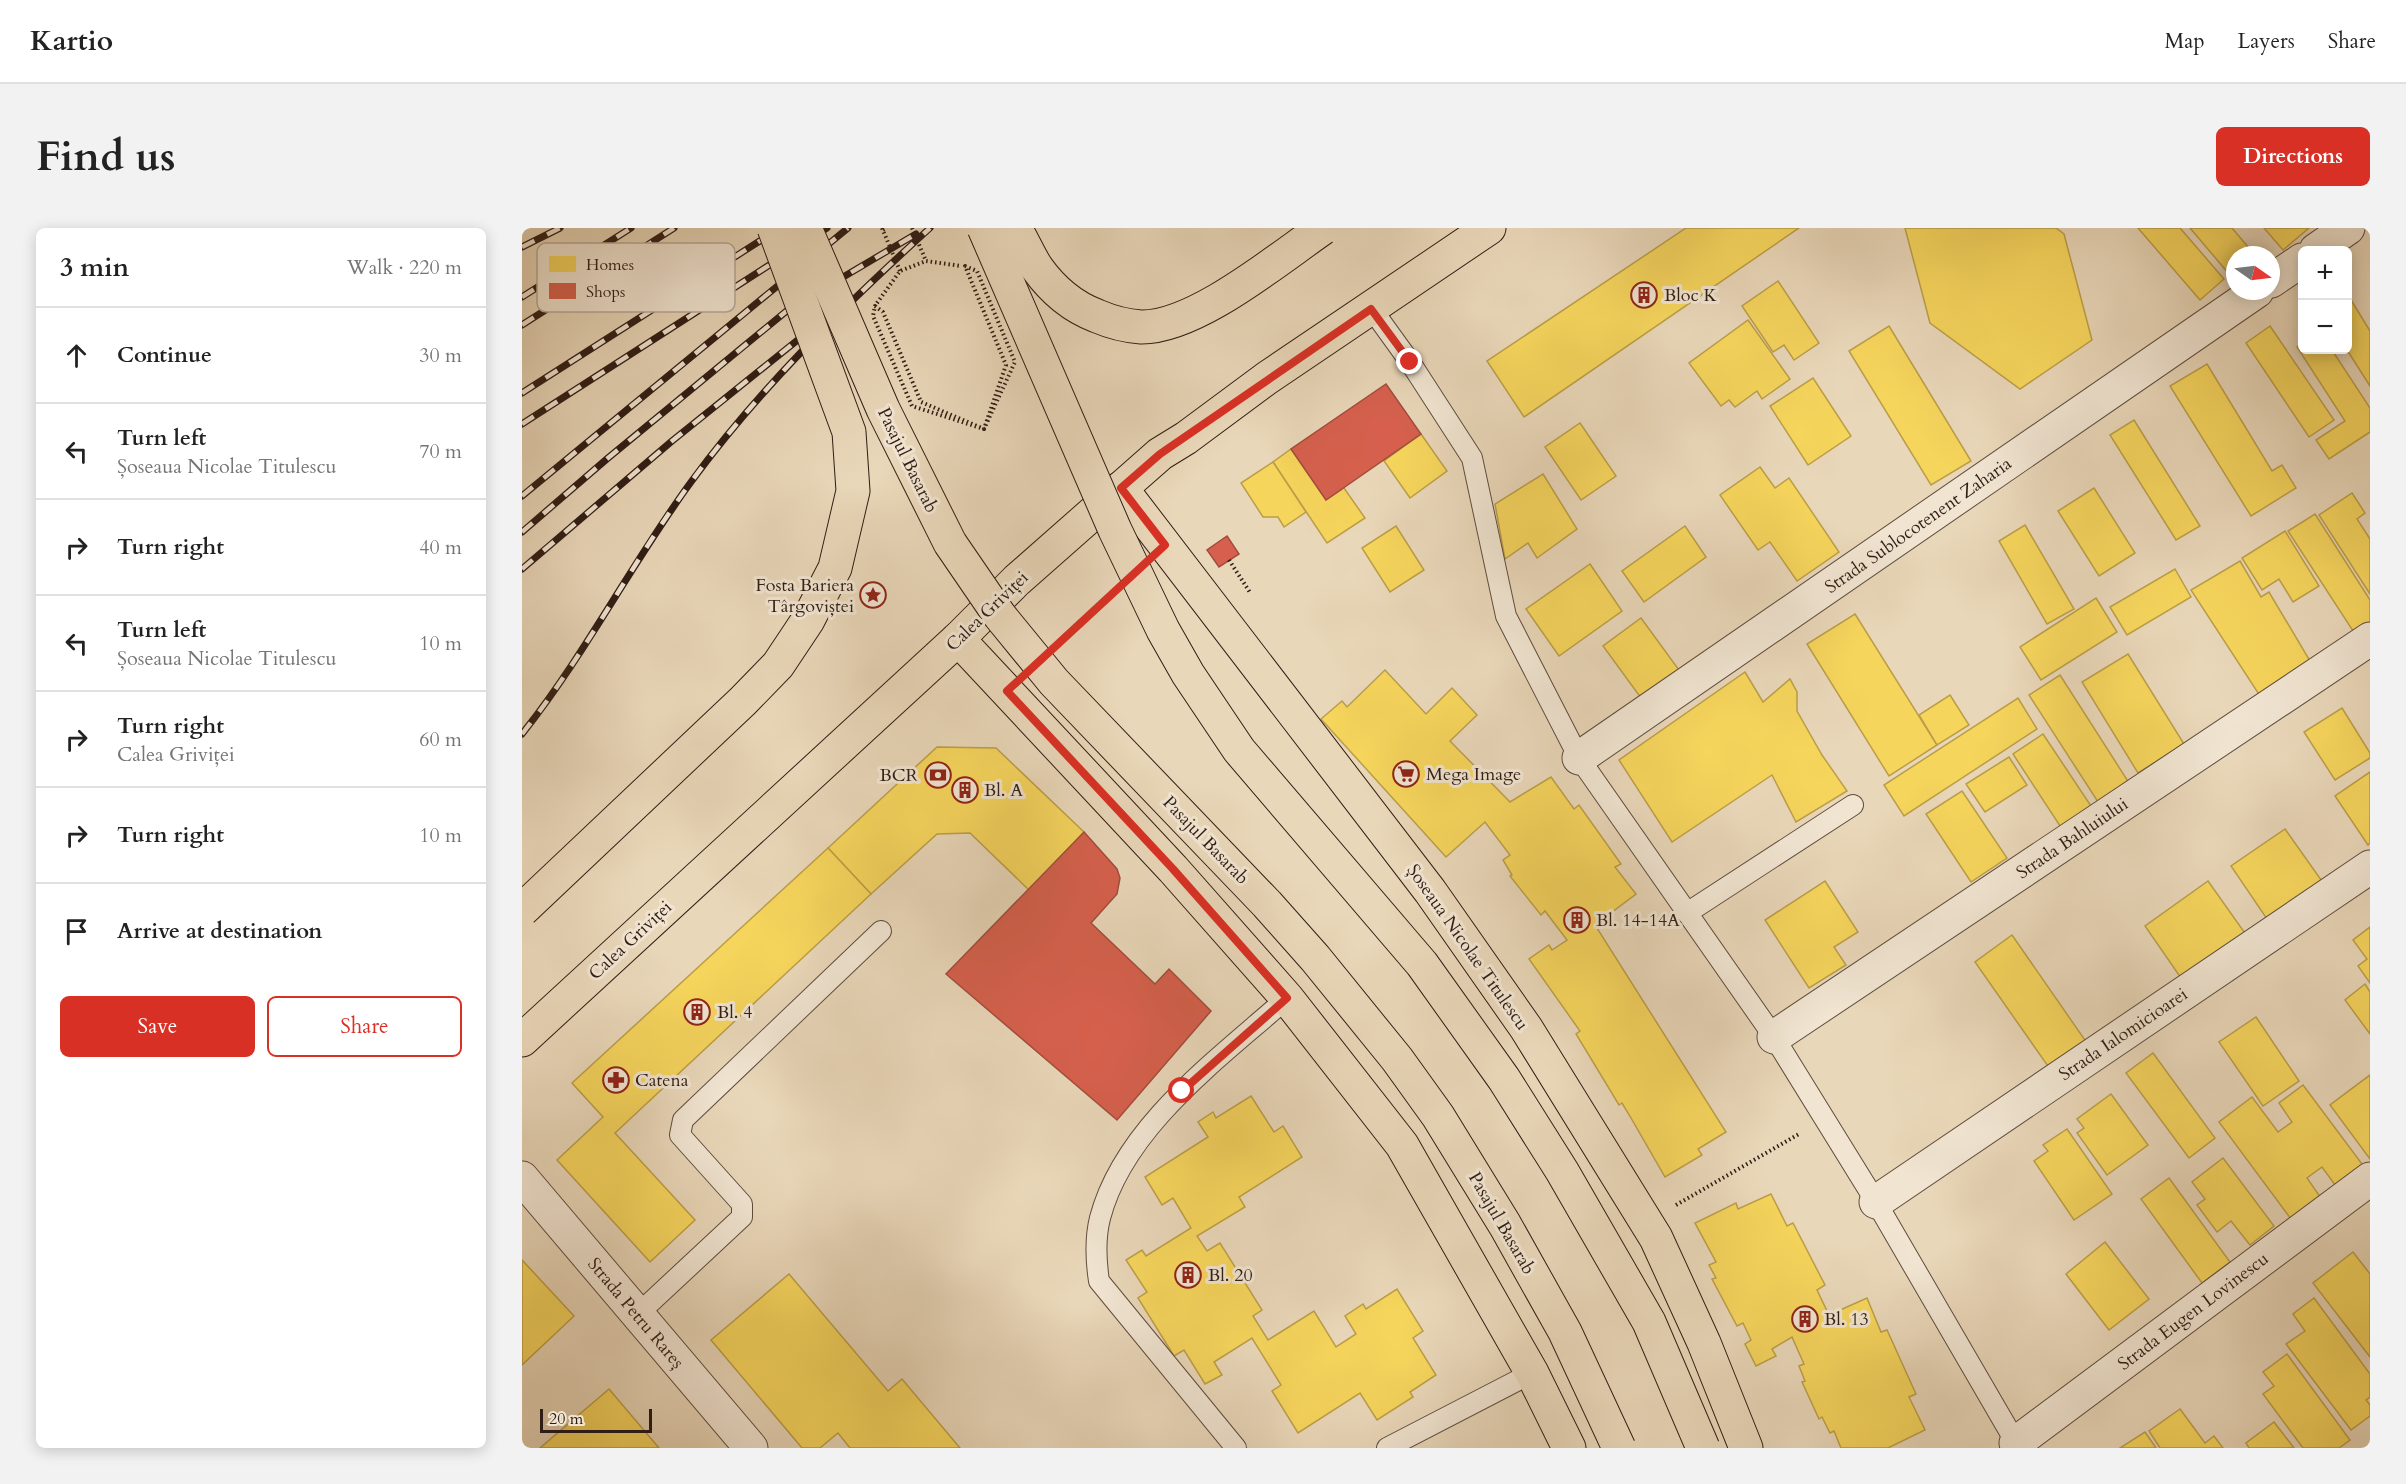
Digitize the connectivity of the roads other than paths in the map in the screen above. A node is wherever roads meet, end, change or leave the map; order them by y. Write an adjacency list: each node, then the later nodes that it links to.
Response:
1 (774, 228): 19 (main road, bridge)
2 (805, 228): 35 (main road, Pasajul Basarab, bridge)
3 (984, 228): 36 (main road, bridge)
4 (1015, 228): 5 (main road, bridge)
5 (1323, 228)
6 (1489, 228): 12 (main road, Calea Griviței)
7 (2348, 228): 8 (street)
8 (2322, 246)
9 (2298, 263): 10 (street)
10 (2280, 275)
11 (2244, 300): 16 (street, Strada Sublocotenent Zaharia)
12 (1371, 309): 13 (main road, Calea Griviței); 16 (lane)
13 (1121, 488): 14 (main road, Calea Griviței); 37 (main road, Șoseaua Nicolae Titulescu)
14 (958, 639): 22 (main road); 24 (main road, Calea Griviței)
15 (2370, 639): 23 (street, Strada Bahluiului)
16 (1579, 758): 20 (lane)
17 (1853, 805): 20 (lane)
18 (2370, 867): 27 (street, Strada Ialomicioarei)
19 (522, 910)
20 (1687, 913): 23 (lane)
21 (881, 931): 28 (lane)
22 (1287, 998): 29 (main road); 32 (lane)
23 (1773, 1037): 27 (lane)
24 (522, 1040)
25 (522, 1178): 28 (street, Strada Petru Rareș)
26 (2370, 1179): 30 (street, Strada Eugen Lovinescu)
27 (1876, 1202): 30 (lane)
28 (638, 1314): 31 (street, Strada Petru Rareș)
29 (1532, 1373): 33 (lane); 34 (main road)
30 (2018, 1445)
31 (751, 1448)
32 (1236, 1448)
33 (1387, 1448)
34 (1569, 1448)
35 (1619, 1448)
36 (1703, 1448)
37 (1746, 1448)

